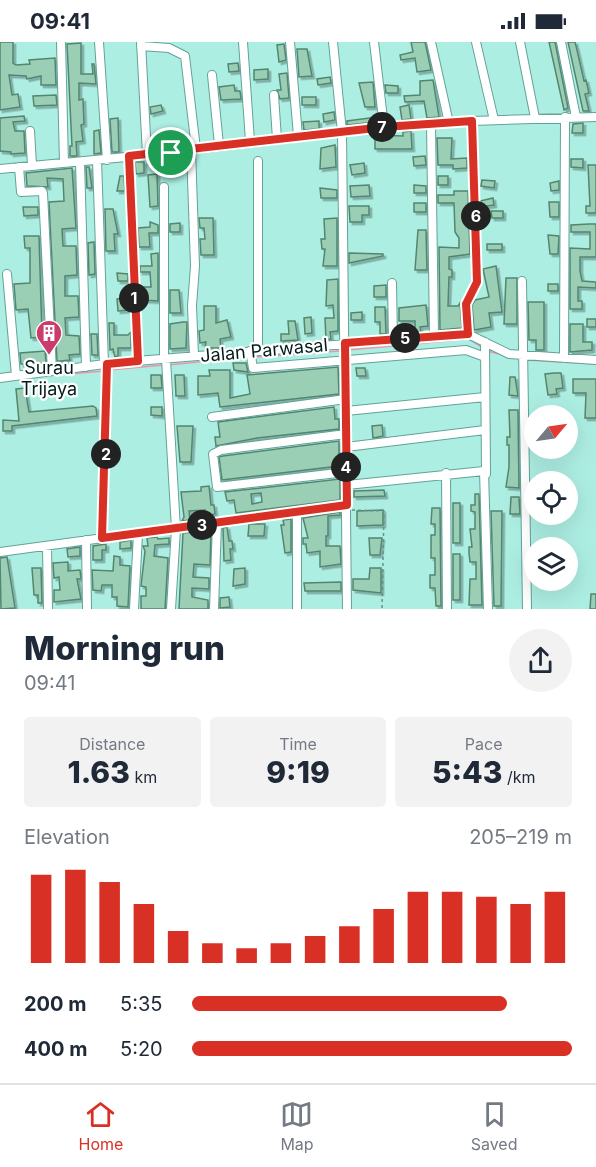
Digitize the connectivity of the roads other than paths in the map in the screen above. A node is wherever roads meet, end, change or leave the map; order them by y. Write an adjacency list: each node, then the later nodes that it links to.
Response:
1 (62, 42): 36 (street)
2 (99, 42): 32 (street)
3 (243, 42): 27 (street)
4 (290, 42): 25 (street)
5 (333, 42): 24 (street)
6 (374, 42): 22 (street)
7 (431, 42): 20 (street)
8 (476, 42): 18 (street)
9 (520, 42): 17 (street)
10 (561, 42): 15 (street)
11 (141, 44): 29 (street); 30 (street)
12 (212, 75): 28 (street)
13 (274, 94): 26 (street)
14 (565, 117): 15 (street); 17 (street); 54 (street)
15 (576, 117): 16 (street)
16 (596, 117)
17 (535, 118): 18 (street)
18 (494, 120): 19 (street)
19 (472, 121): 20 (street); 44 (street)
20 (449, 123): 21 (street)
21 (431, 124): 22 (street); 45 (street)
22 (384, 127): 24 (street)
23 (30, 131): 37 (street)
24 (342, 132): 25 (street); 50 (street)
25 (298, 136): 26 (street)
26 (277, 139): 27 (street)
27 (250, 141): 28 (street)
28 (219, 145): 29 (street)
29 (193, 149): 30 (street); 52 (street)
30 (147, 155): 31 (street)
31 (129, 156): 32 (street); 57 (street)
32 (107, 159): 33 (street)
33 (97, 160): 35 (street); 60 (street)
34 (258, 161): 51 (street)
35 (80, 162): 36 (street); 59 (street)
36 (64, 163): 37 (street)
37 (32, 165): 38 (street)
38 (19, 167): 39 (street); 61 (street)
39 (0, 169)
40 (164, 187): 58 (street)
41 (7, 274): 62 (street)
42 (522, 281): 55 (street)
43 (392, 283): 46 (street)
44 (468, 334): 45 (street, Jalan Parwasal); 47 (street, Jalan Parwasal)
45 (434, 336): 48 (street, Jalan Parwasal)
46 (393, 339): 48 (street, Jalan Parwasal); 49 (street, Jalan Parwasal)
47 (485, 342): 53 (street); 55 (street, Jalan Parwasal)
48 (403, 346): 49 (street); 53 (street)
49 (379, 348): 50 (street, Jalan Parwasal); 50 (street)
50 (345, 351): 51 (street, Jalan Parwasal); 51 (street); 65 (street)
51 (252, 354): 52 (street, Jalan Parwasal)
52 (194, 356): 58 (street, Jalan Parwasal)
53 (485, 357): 64 (street)
54 (564, 358): 55 (street, Jalan Parwasal); 56 (street, Jalan Parwasal)
55 (523, 360): 93 (street)
56 (596, 360)
57 (138, 361): 58 (street, Jalan Parwasal); 60 (street, Jalan Parwasal)
58 (166, 362): 78 (street)
59 (86, 366): 60 (street, Jalan Parwasal); 61 (street, Jalan Parwasal)
60 (107, 367): 80 (street)
61 (52, 371): 62 (street, Jalan Parwasal)
62 (16, 376): 63 (street, Jalan Parwasal)
63 (0, 378)
64 (485, 398): 66 (street); 68 (street)
65 (346, 399): 66 (street); 67 (street)
66 (346, 411): 69 (street)
67 (212, 417)
68 (485, 430): 70 (street); 73 (street)
69 (346, 434): 70 (street); 71 (street)
70 (346, 447): 71 (street)
71 (346, 472): 74 (street)
72 (446, 473): 73 (street); 74 (street); 91 (street)
73 (486, 474): 92 (street)
74 (347, 485): 75 (street)
75 (347, 508): 76 (street); 90 (street)
76 (297, 511): 77 (street); 89 (street)
77 (218, 523): 78 (street); 88 (street)
78 (176, 529): 79 (street); 87 (street)
79 (138, 534): 80 (street); 86 (street)
80 (102, 538): 81 (street)
81 (86, 540): 82 (street); 85 (street)
82 (47, 546): 83 (street); 84 (street)
83 (0, 552)
84 (48, 609)
85 (87, 609)
86 (134, 609)
87 (171, 609)
88 (214, 609)
89 (297, 609)
90 (347, 609)
91 (447, 609)
92 (488, 609)
93 (527, 609)

